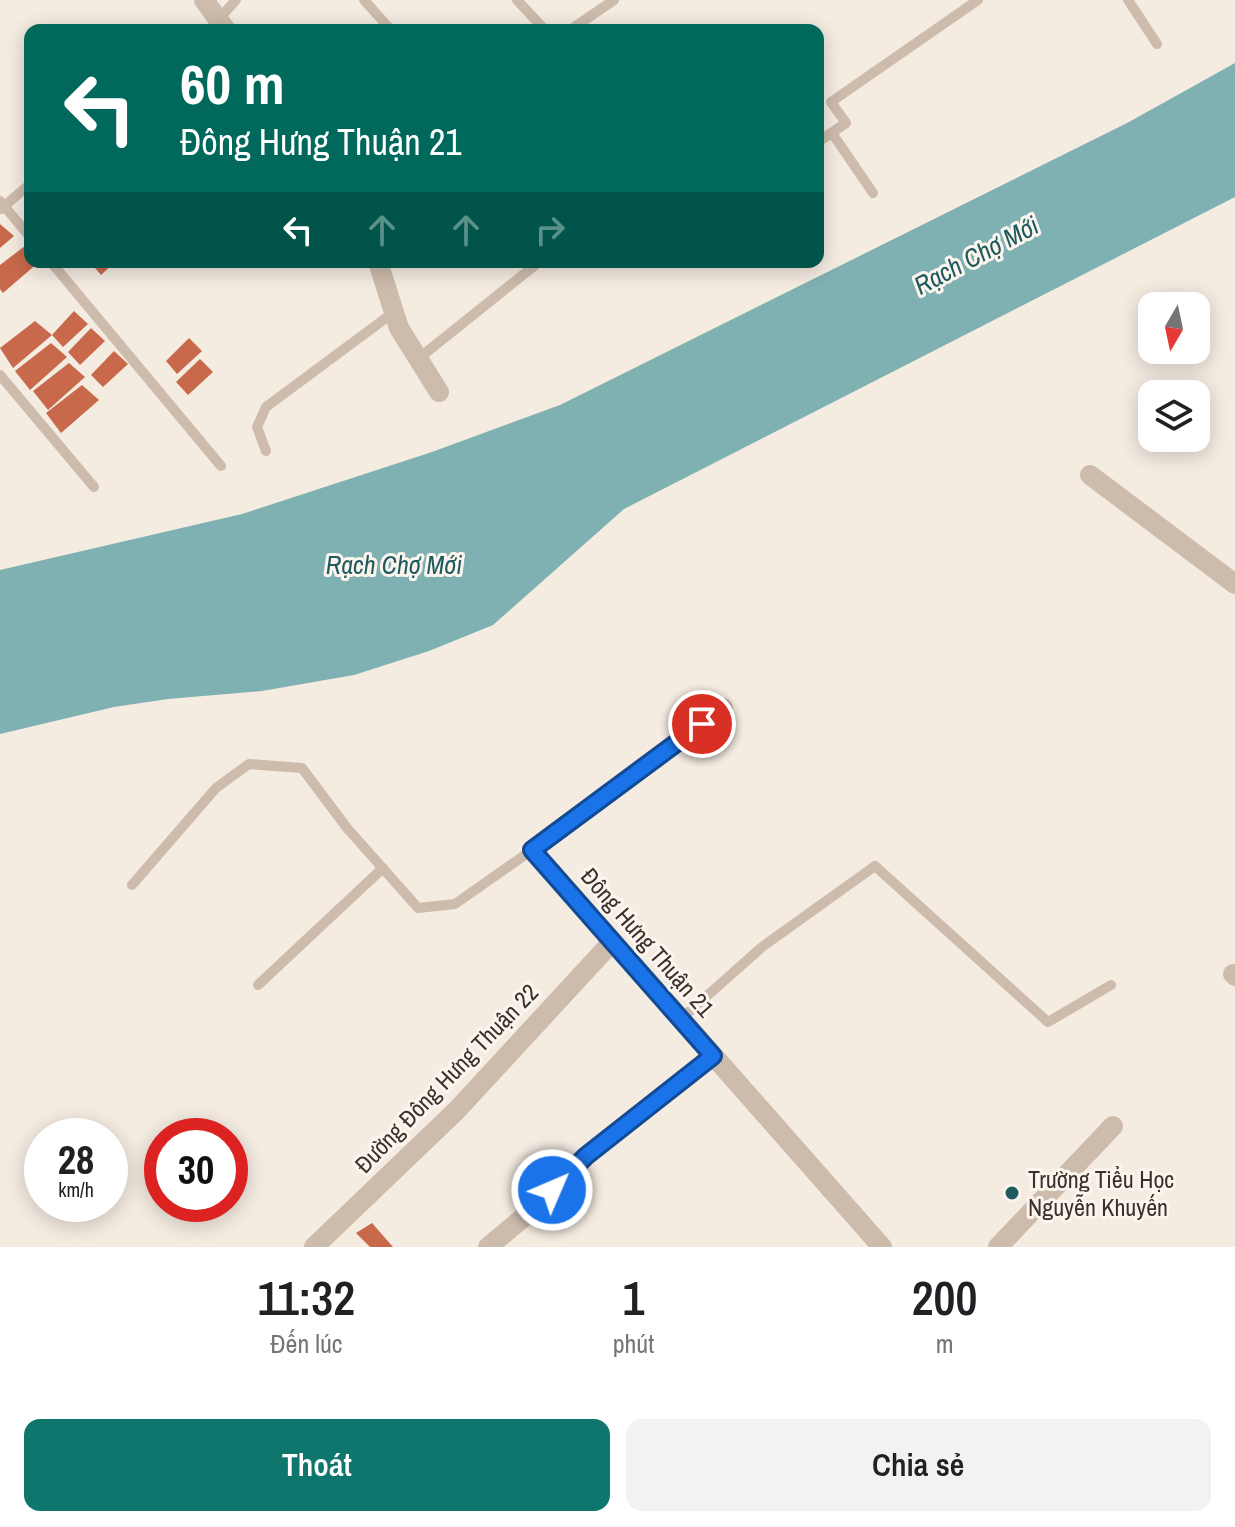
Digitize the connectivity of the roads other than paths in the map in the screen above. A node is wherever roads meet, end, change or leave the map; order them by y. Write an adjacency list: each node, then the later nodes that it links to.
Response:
1 (204, 0): 8 (street)
2 (236, 0): 9 (lane)
3 (364, 0): 10 (lane)
4 (517, 0): 11 (lane)
5 (614, 0): 12 (lane)
6 (978, 0): 14 (lane)
7 (1128, 0): 13 (lane)
8 (216, 24)
9 (220, 24)
10 (386, 24)
11 (539, 24)
12 (579, 24)
13 (1157, 44)
14 (832, 133): 15 (lane); 17 (lane)
15 (824, 138)
16 (24, 188): 18 (lane)
17 (873, 193)
18 (1, 205): 19 (lane)
19 (24, 230)
20 (56, 268): 28 (lane)
21 (380, 268): 23 (street)
22 (532, 268): 24 (lane)
23 (394, 312): 24 (street); 27 (lane)
24 (418, 359): 26 (street)
25 (0, 375): 30 (lane)
26 (439, 392)
27 (266, 451)
28 (221, 466)
29 (1090, 475): 31 (street)
30 (94, 487)
31 (1235, 584)
32 (723, 708): 33 (street)
33 (532, 850): 34 (lane); 36 (street, Đông Hưng Thuận 21)
34 (383, 868): 35 (lane); 37 (lane)
35 (132, 885)
36 (612, 942): 39 (street, Đông Hưng Thuận 21); 42 (street, Đường Đông Hưng Thuận 22)
37 (258, 985)
38 (1111, 985): 39 (lane)
39 (681, 1019): 40 (street, Đông Hưng Thuận 21)
40 (713, 1056): 43 (street); 44 (street, Đông Hưng Thuận 21)
41 (1113, 1126): 45 (street)
42 (314, 1247)
43 (488, 1247)
44 (882, 1247)
45 (998, 1247)

